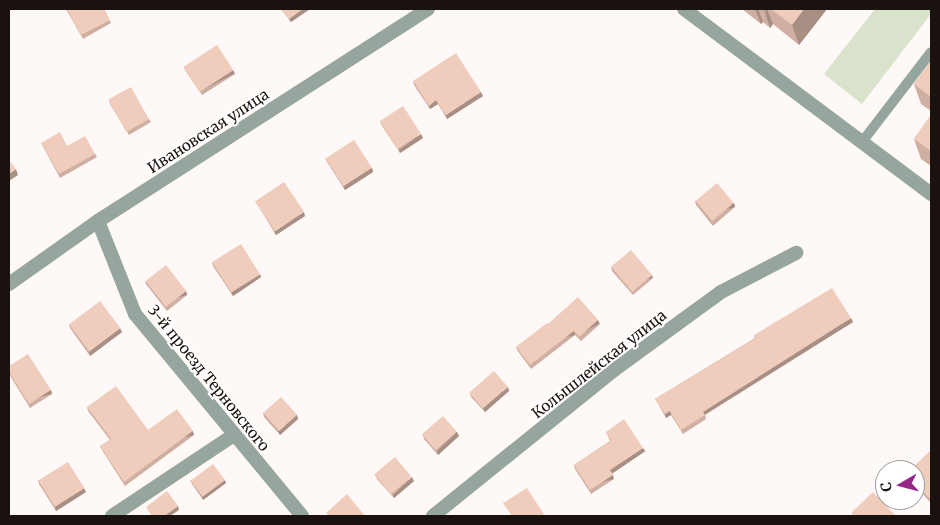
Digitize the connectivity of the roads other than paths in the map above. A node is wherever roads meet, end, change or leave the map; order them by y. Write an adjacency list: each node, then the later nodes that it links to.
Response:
1 (428, 9): 6 (street, Ивановская улица)
2 (684, 9): 4 (street)
3 (931, 52): 4 (lane)
4 (862, 142): 5 (street)
5 (931, 194)
6 (98, 221): 8 (street, Ивановская улица); 9 (street, 3-й проезд Терновского)
7 (796, 253): 12 (street, Колышлейская улица)
8 (9, 284)
9 (234, 436): 10 (street); 11 (street, 3-й проезд Терновского)
10 (112, 516)
11 (302, 516)
12 (433, 516)

